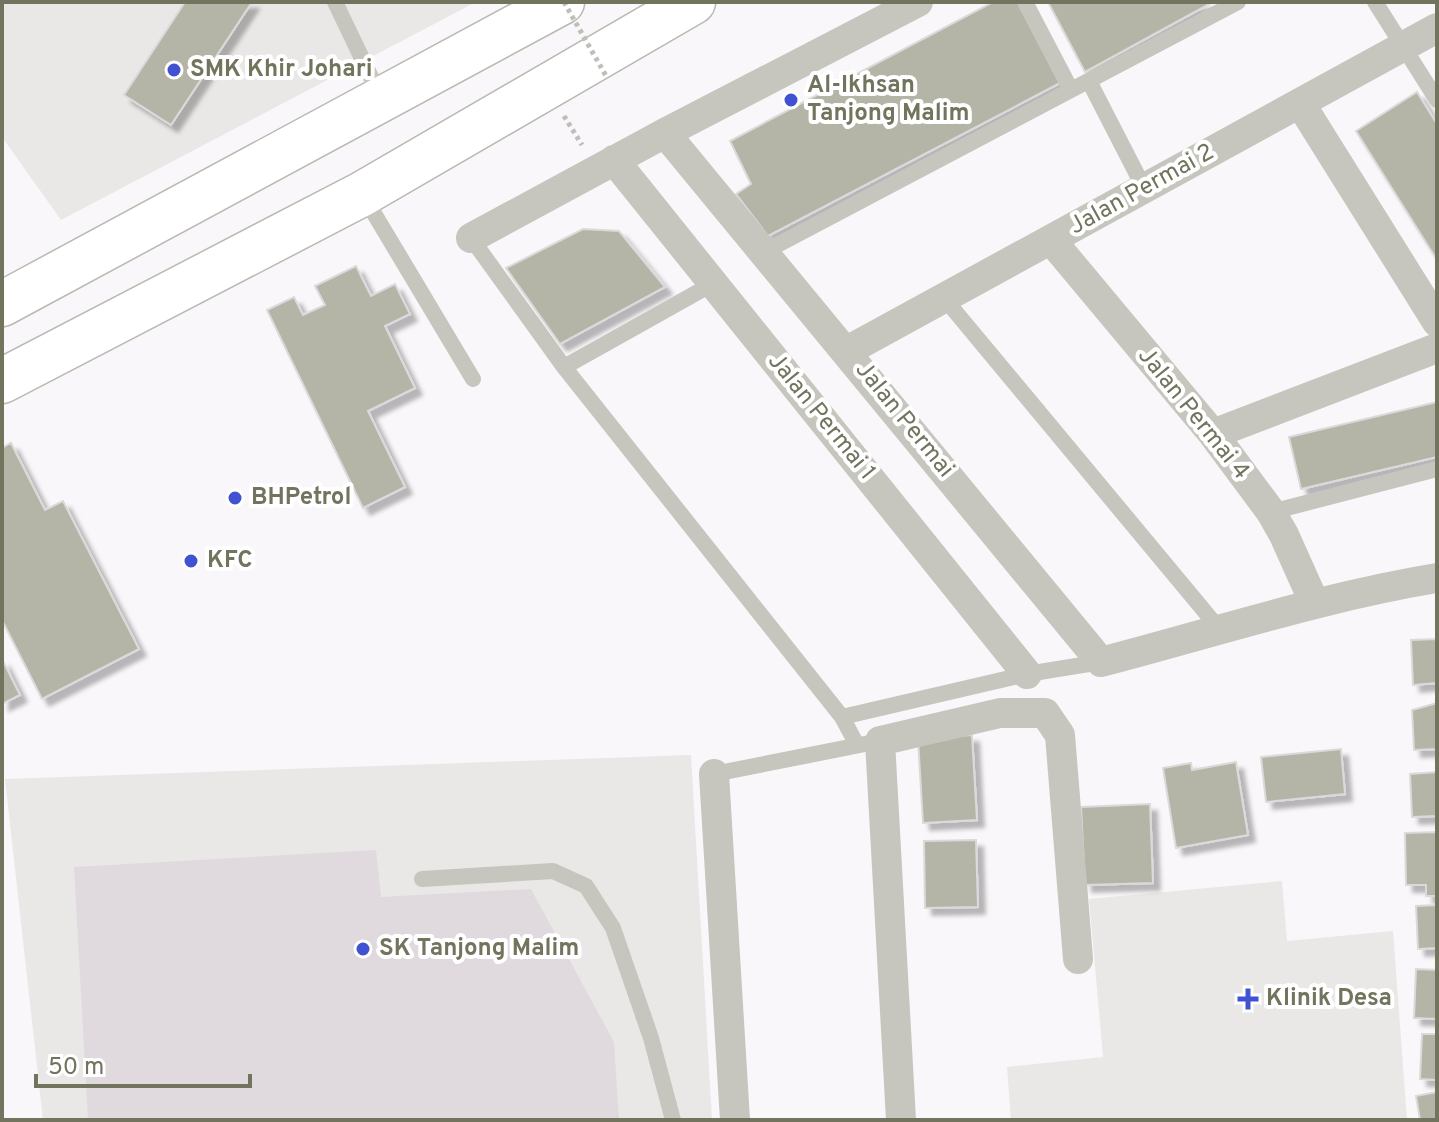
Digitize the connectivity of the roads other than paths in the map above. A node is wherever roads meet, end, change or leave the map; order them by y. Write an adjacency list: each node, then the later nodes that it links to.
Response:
1 (335, 2): 12 (lane)
2 (563, 2): 12 (main road)
3 (693, 2): 18 (main road)
4 (918, 2): 15 (street)
5 (1025, 2): 11 (lane)
6 (1238, 2): 10 (lane)
7 (1375, 2): 9 (lane)
8 (1437, 28): 9 (street, Jalan Permai 2)
9 (1403, 47): 13 (lane); 14 (street, Jalan Permai 2)
10 (1089, 81): 11 (lane); 17 (lane)
11 (1071, 90): 21 (lane)
12 (381, 100): 23 (main road)
13 (1437, 100)
14 (1300, 103): 17 (street, Jalan Permai 2); 25 (street)
15 (665, 133): 16 (street); 21 (street, Jalan Permai)
16 (605, 165): 19 (street); 22 (street, Jalan Permai 1)
17 (1144, 188): 20 (street, Jalan Permai 2)
18 (362, 194): 29 (lane); 30 (main road)
19 (471, 238): 28 (lane)
20 (1051, 240): 24 (street, Jalan Permai 2); 31 (street, Jalan Permai 4)
21 (762, 253): 27 (street, Jalan Permai)
22 (714, 283): 28 (lane); 38 (street, Jalan Permai 1)
23 (5, 296)
24 (944, 298): 27 (street, Jalan Permai 2); 36 (lane)
25 (1437, 322)
26 (1437, 348): 31 (street)
27 (847, 351): 37 (street, Jalan Permai)
28 (564, 367): 39 (lane)
29 (473, 379)
30 (2, 381)
31 (1213, 434): 33 (street, Jalan Permai 4)
32 (1437, 469): 33 (lane)
33 (1271, 512): 35 (street, Jalan Permai 4)
34 (1437, 578): 35 (street)
35 (1314, 602): 36 (street)
36 (1221, 631): 37 (street)
37 (1101, 662): 38 (lane)
38 (1027, 674): 39 (lane)
39 (842, 717): 40 (lane)
40 (869, 743): 41 (lane); 43 (street); 46 (street)
41 (714, 774): 45 (street)
42 (422, 879): 44 (lane)
43 (1078, 959)
44 (673, 1120)
45 (735, 1120)
46 (901, 1120)

